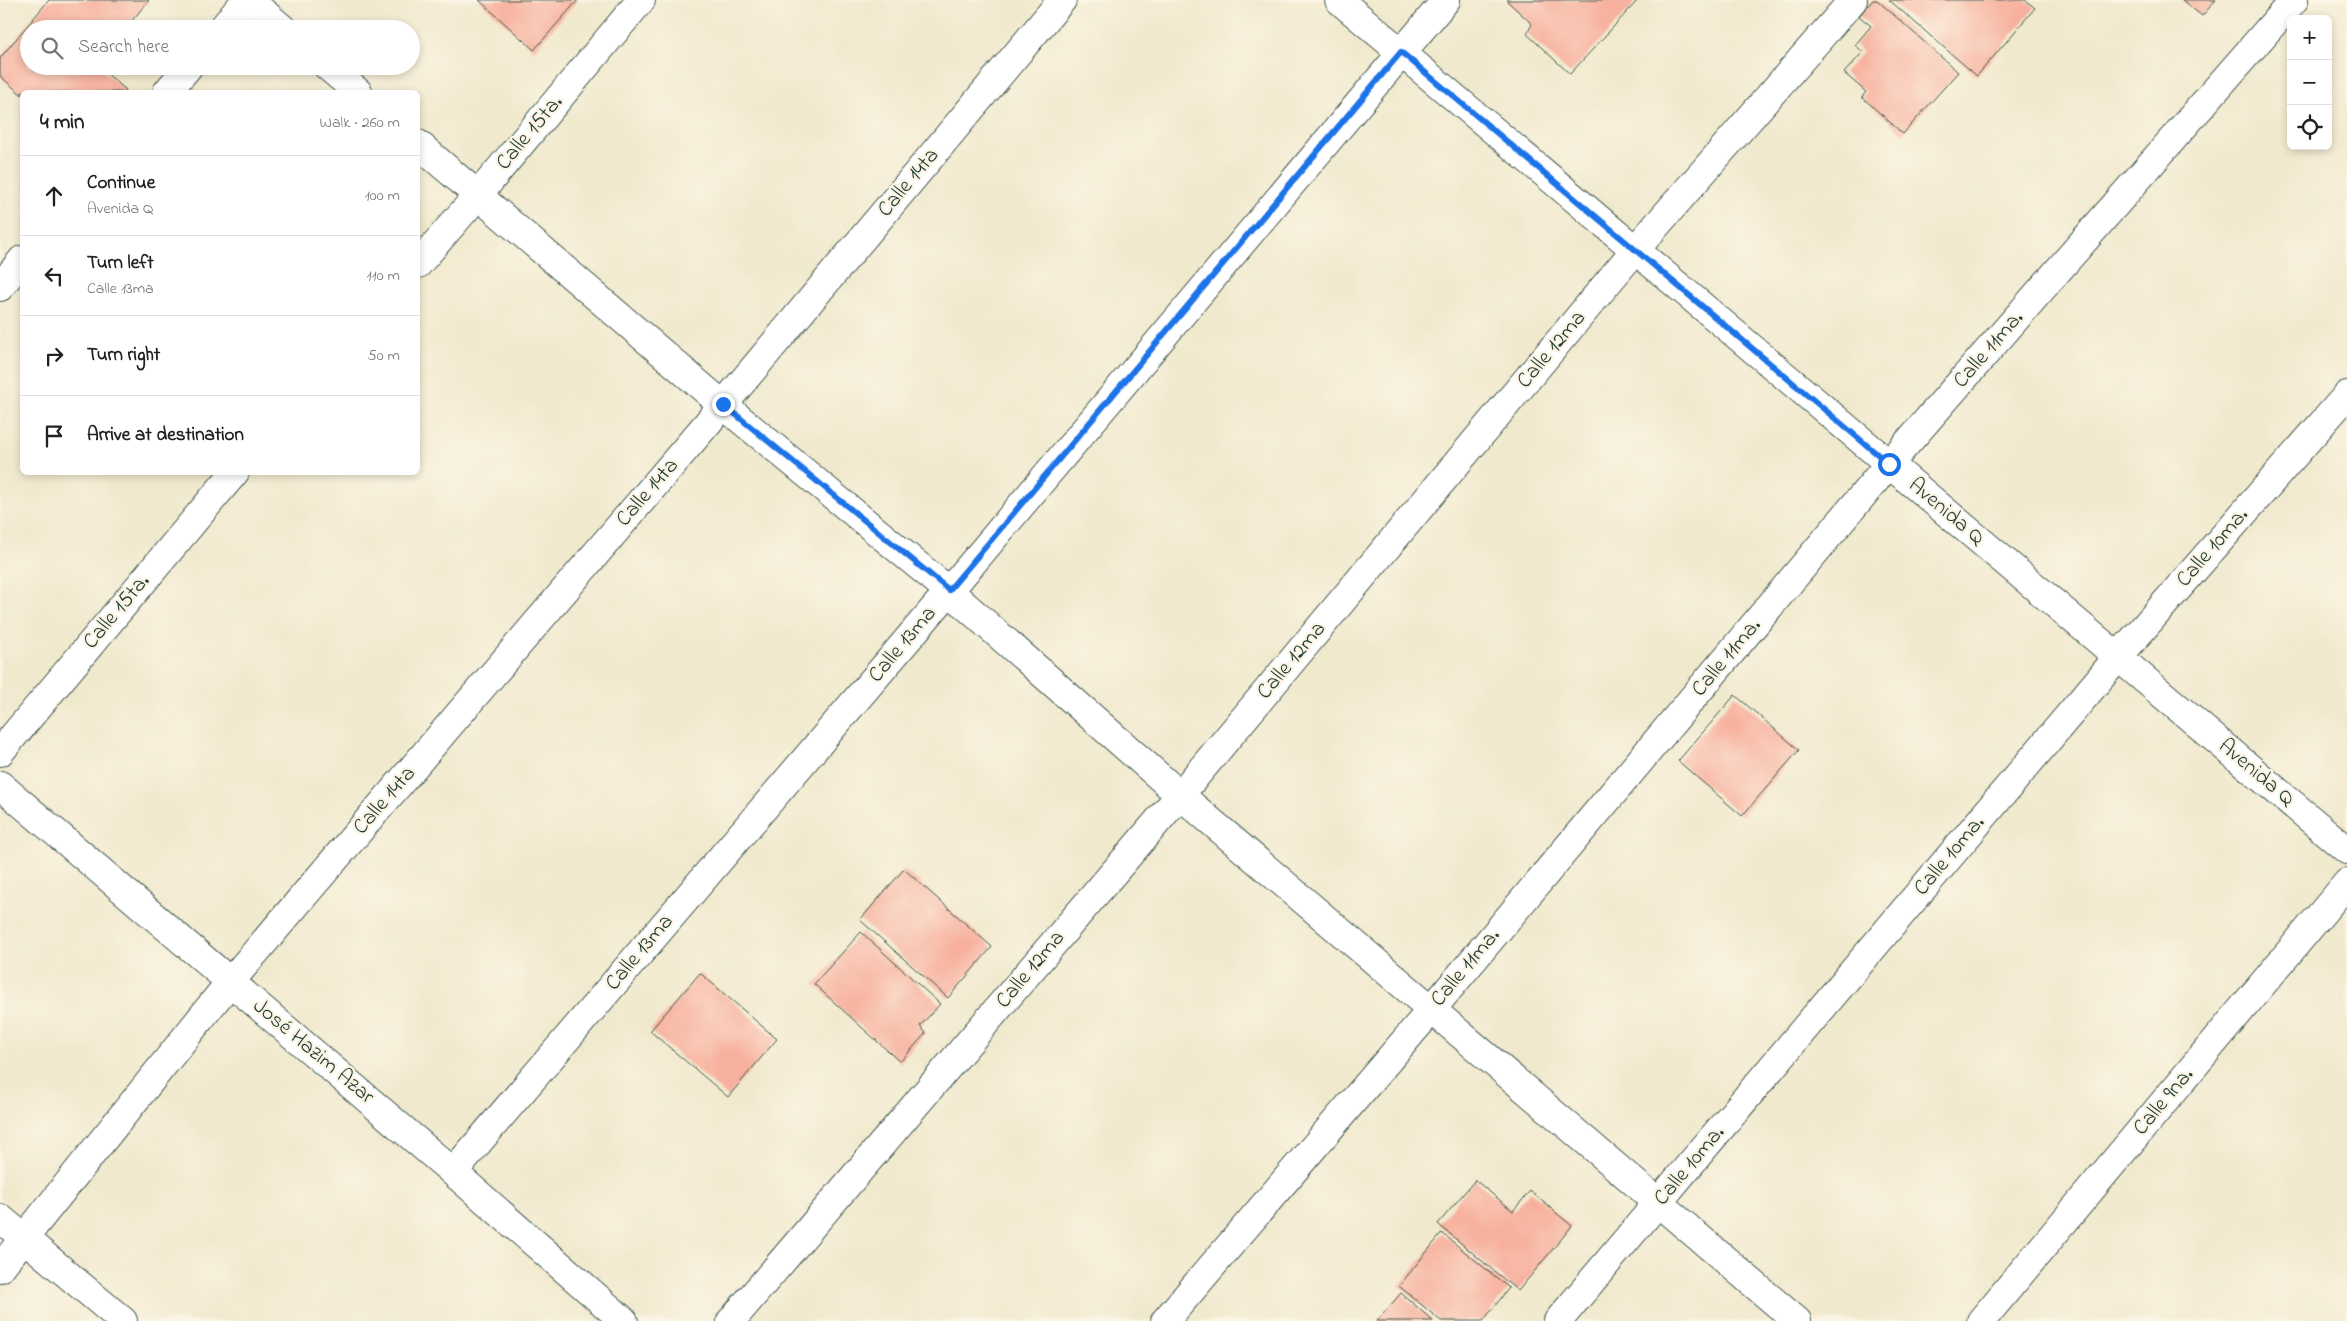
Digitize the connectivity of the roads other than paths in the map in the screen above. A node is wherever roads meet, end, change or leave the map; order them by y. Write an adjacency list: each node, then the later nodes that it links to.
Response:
1 (248, 0): 8 (street); 9 (street)
2 (640, 0): 16 (street, Calle 15ta.)
3 (1062, 0): 22 (street, Calle 14ta)
4 (1339, 0): 10 (street, Avenida Q)
5 (1446, 0): 10 (street, Calle 13ma)
6 (1853, 0): 17 (street, Calle 12ma)
7 (2294, 0): 23 (street, Calle 11ma.)
8 (230, 20)
9 (272, 20)
10 (1401, 52): 17 (street, Avenida Q); 25 (street, Calle 13ma)
11 (181, 75): 13 (street)
12 (338, 75): 14 (street)
13 (169, 90)
14 (356, 90)
15 (420, 146): 16 (street)
16 (478, 195): 19 (street, Calle 15ta.); 22 (street)
17 (1635, 250): 23 (street, Avenida Q); 29 (street, Calle 12ma)
18 (20, 262): 20 (street)
19 (420, 262)
20 (0, 287)
21 (2347, 395): 26 (street, Calle 10ma.)
22 (723, 404): 25 (street); 32 (street, Calle 14ta)
23 (1889, 464): 26 (street, Avenida Q); 33 (street, Calle 11ma.)
24 (232, 475): 27 (street, Calle 15ta.)
25 (949, 590): 29 (street); 34 (street, Calle 13ma)
26 (2118, 657): 30 (street, Avenida Q); 35 (street, Calle 10ma.)
27 (0, 752)
28 (0, 785): 32 (street, José Hazim Azar)
29 (1180, 795): 33 (street); 41 (street, Calle 12ma)
30 (2347, 850)
31 (2347, 883): 45 (street, Calle 9na.)
32 (230, 982): 34 (street, José Hazim Azar); 37 (street, Calle 14ta)
33 (1432, 1009): 35 (street); 42 (street, Calle 11ma.)
34 (453, 1172): 40 (street, José Hazim Azar)
35 (1659, 1203): 43 (street, Calle 10ma.); 44 (street)
36 (0, 1218): 37 (street)
37 (24, 1238): 38 (street, Calle 14ta); 39 (street)
38 (0, 1268)
39 (123, 1321)
40 (624, 1321)
41 (731, 1321)
42 (1165, 1321)
43 (1558, 1321)
44 (1797, 1321)
45 (1981, 1321)

